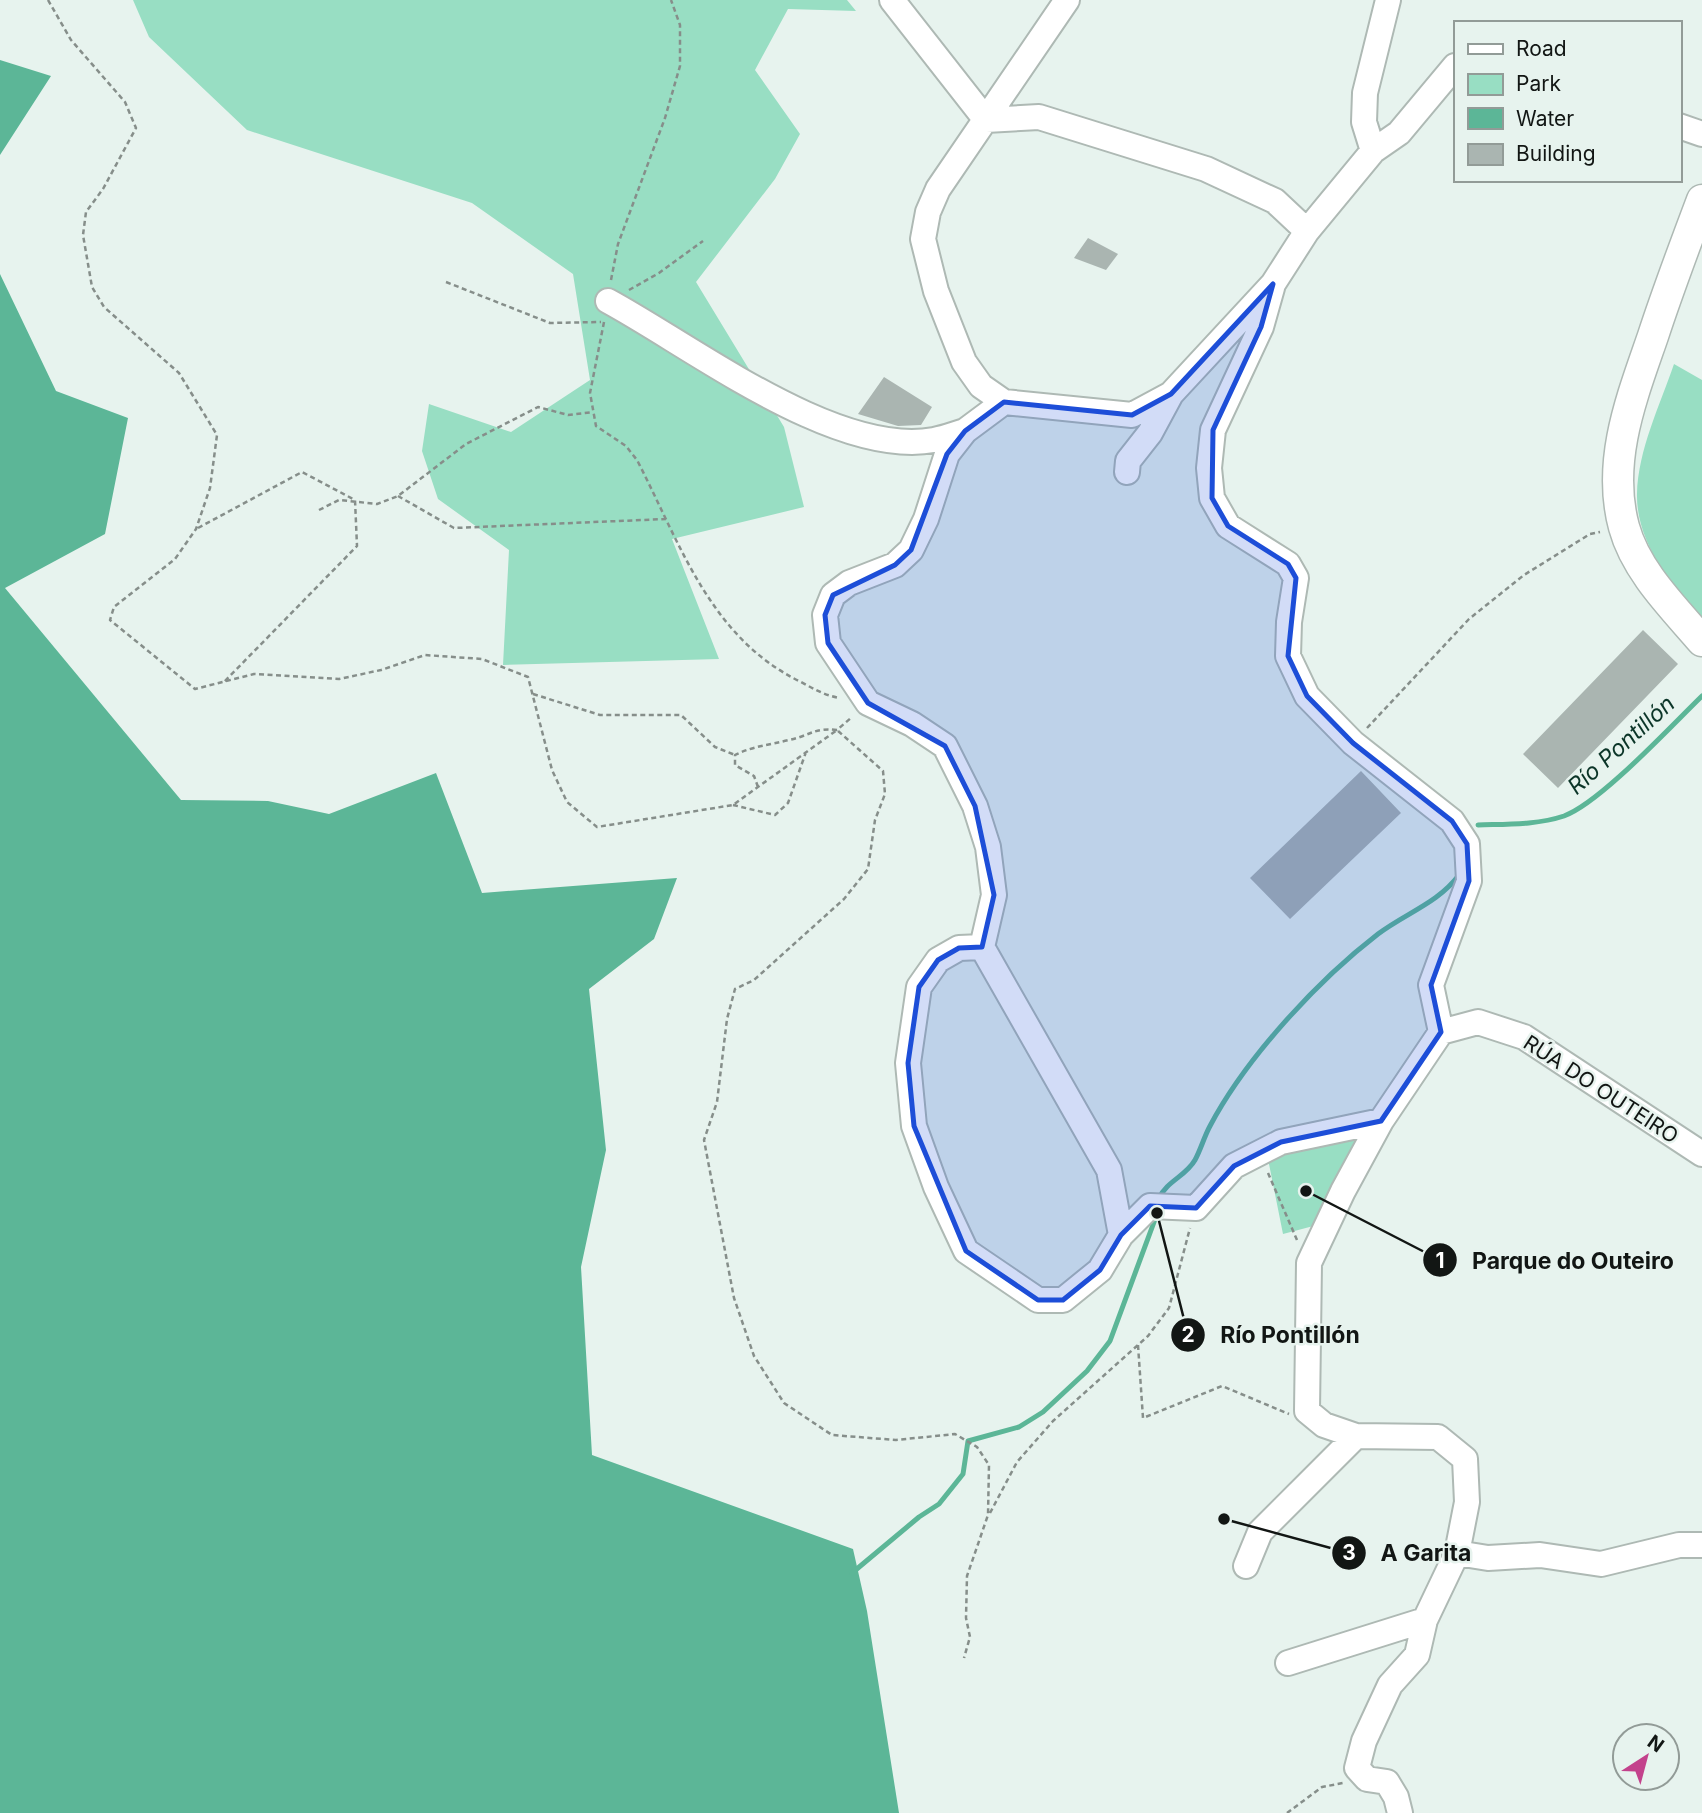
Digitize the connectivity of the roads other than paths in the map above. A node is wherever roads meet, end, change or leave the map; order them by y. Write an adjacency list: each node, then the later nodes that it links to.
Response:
1 (892, 0): 5 (street)
2 (1067, 0): 5 (street)
3 (1388, 0): 8 (street)
4 (1454, 67): 8 (street)
5 (986, 120): 10 (street); 14 (street)
6 (1681, 127): 7 (street)
7 (1702, 134)
8 (1373, 151): 10 (street)
9 (1702, 200): 17 (main road)
10 (1307, 231): 11 (street)
11 (1273, 284): 13 (street); 19 (street)
12 (606, 312): 15 (street)
13 (1171, 394): 14 (street); 16 (street)
14 (1004, 402): 15 (street)
15 (965, 431): 18 (street)
16 (1127, 472)
17 (1702, 640)
18 (982, 947): 22 (street); 22 (street)
19 (1441, 1032): 20 (street); 21 (street, RÚA DO OUTEIRO)
20 (1381, 1121): 22 (street); 23 (street)
21 (1702, 1154)
22 (1121, 1235)
23 (1356, 1436): 25 (street); 26 (street)
24 (1702, 1545): 25 (street)
25 (1457, 1553): 27 (street)
26 (1246, 1566)
27 (1425, 1620): 28 (street); 29 (street)
28 (1287, 1663)
29 (1400, 1813)

